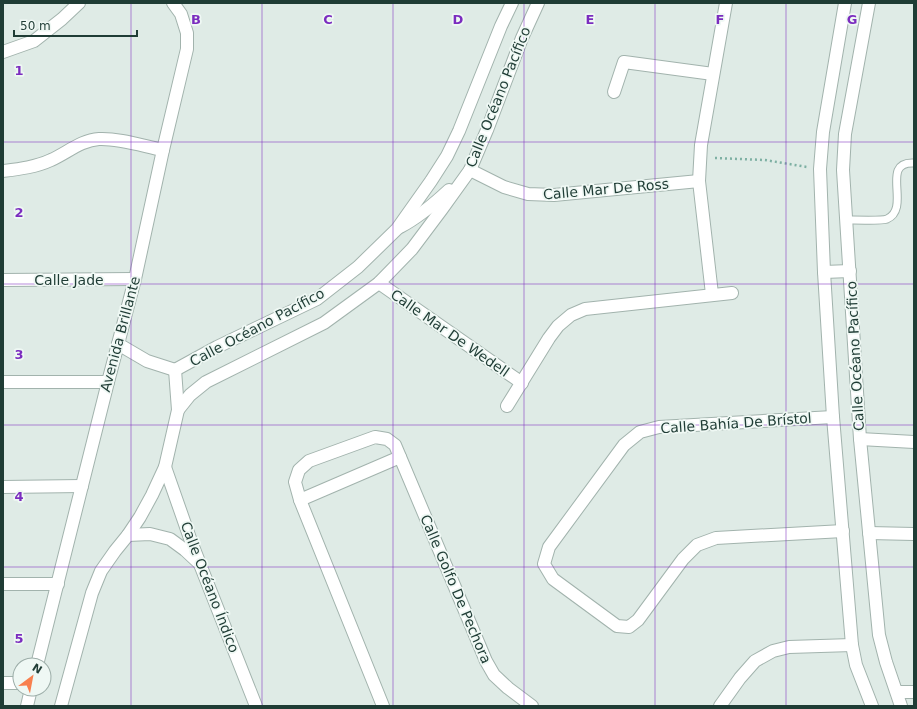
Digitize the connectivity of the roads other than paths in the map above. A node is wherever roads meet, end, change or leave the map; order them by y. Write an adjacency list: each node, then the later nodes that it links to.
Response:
1 (79, 3): 8 (street)
2 (173, 3): 11 (street, Avenida Brillante)
3 (512, 3): 17 (street, Calle Océano Pacífico)
4 (538, 3): 13 (street, Calle Océano Pacífico)
5 (726, 3): 9 (street)
6 (845, 3): 19 (street, Calle Océano Pacífico)
7 (869, 3): 16 (street, Calle Océano Pacífico)
8 (3, 52)
9 (713, 74): 10 (street); 15 (street)
10 (614, 92)
11 (163, 150): 14 (street); 20 (street, Avenida Brillante)
12 (914, 163): 16 (lane)
13 (470, 170): 15 (street, Calle Mar De Ross); 17 (street); 22 (street, Calle Océano Pacífico)
14 (3, 171)
15 (699, 181): 24 (street)
16 (846, 220): 18 (street, Calle Océano Pacífico)
17 (397, 229): 26 (street, Calle Océano Pacífico)
18 (850, 271): 19 (street); 33 (street, Calle Océano Pacífico)
19 (824, 272): 32 (street, Calle Océano Pacífico)
20 (135, 279): 21 (street, Calle Jade); 25 (street, Avenida Brillante)
21 (3, 280)
22 (379, 283): 29 (street, Calle Mar De Wedell); 31 (street, Calle Océano Pacífico)
23 (732, 293): 24 (street, Calle Mar De Wedell)
24 (712, 294): 29 (street, Calle Mar De Wedell)
25 (118, 344): 26 (street); 28 (street, Avenida Brillante)
26 (175, 370): 31 (street)
27 (3, 382): 28 (street)
28 (108, 382): 37 (street, Avenida Brillante)
29 (522, 383): 30 (street, Calle Mar De Wedell)
30 (507, 406)
31 (178, 410): 36 (street)
32 (833, 417): 40 (street, Calle Océano Pacífico); 40 (street, Calle Bahía De Brístol)
33 (860, 439): 34 (street); 41 (street, Calle Océano Pacífico)
34 (914, 442)
35 (400, 457): 39 (street); 39 (street, Calle Golfo De Pechora); 54 (street, Calle Golfo De Pechora)
36 (165, 467): 43 (street); 44 (street, Calle Océano Índico)
37 (82, 486): 38 (street); 46 (street, Avenida Brillante)
38 (3, 487)
39 (300, 500): 53 (street, Calle Golfo De Pechora)
40 (843, 531): 47 (street, Calle Océano Pacífico)
41 (869, 533): 42 (street); 49 (street, Calle Océano Pacífico)
42 (914, 534)
43 (128, 535): 44 (street); 51 (street)
44 (200, 564): 52 (street, Calle Océano Índico)
45 (3, 584): 46 (street)
46 (58, 584): 48 (street, Avenida Brillante)
47 (852, 645): 55 (street); 56 (street, Calle Océano Pacífico)
48 (39, 657)
49 (896, 692): 50 (street); 57 (street, Calle Océano Pacífico)
50 (914, 692)
51 (61, 706)
52 (256, 706)
53 (383, 706)
54 (532, 706)
55 (720, 706)
56 (872, 706)
57 (901, 706)

